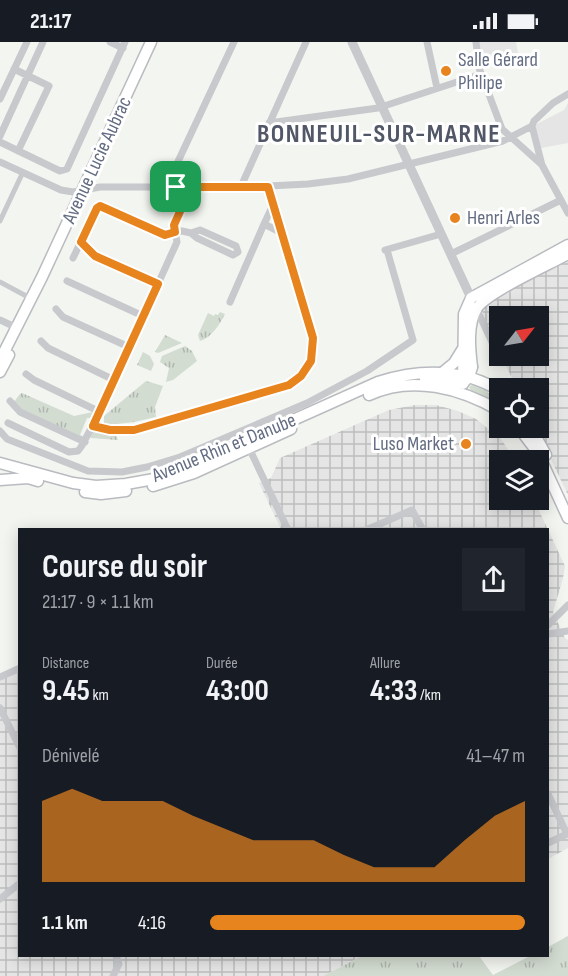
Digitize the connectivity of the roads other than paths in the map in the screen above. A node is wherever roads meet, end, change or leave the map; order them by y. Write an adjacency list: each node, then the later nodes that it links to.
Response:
1 (27, 42): 11 (street)
2 (43, 42): 13 (street)
3 (110, 42): 10 (street)
4 (151, 42): 33 (main road, Avenue Lucie Aubrac)
5 (234, 42): 28 (street)
6 (306, 42): 18 (street)
7 (352, 42): 17 (street)
8 (427, 42): 14 (street)
9 (476, 42): 12 (street)
10 (124, 45): 23 (street)
11 (14, 69): 13 (street); 16 (street)
12 (481, 74): 14 (street); 21 (street)
13 (28, 76): 20 (street); 23 (street)
14 (437, 88): 17 (street)
15 (568, 94): 19 (street)
16 (0, 99)
17 (382, 107): 18 (street); 25 (street)
18 (269, 123): 31 (street)
19 (532, 126): 21 (street); 26 (street)
20 (0, 135)
21 (509, 137): 25 (street); 26 (street)
22 (0, 142): 23 (street)
23 (18, 151)
24 (0, 162): 27 (street)
25 (408, 163): 32 (street); 43 (street)
26 (542, 165): 34 (street)
27 (23, 172): 33 (street); 38 (street)
28 (166, 187): 29 (street); 33 (street)
29 (176, 187): 30 (street); 36 (street)
30 (191, 187): 31 (street); 36 (street)
31 (242, 187): 32 (street)
32 (268, 187): 35 (street)
33 (83, 191): 49 (main road, Avenue Lucie Aubrac)
34 (561, 200): 37 (street); 46 (street)
35 (273, 205): 39 (street); 40 (street)
36 (182, 207): 41 (street)
37 (568, 213)
38 (0, 221)
39 (264, 224): 40 (street); 55 (street)
40 (281, 230): 76 (street)
41 (175, 232): 42 (street); 44 (street); 52 (street)
42 (191, 233): 42 (street)
43 (441, 234): 46 (street); 77 (street)
44 (81, 242): 48 (street); 52 (street)
45 (568, 244): 54 (main road)
46 (451, 254): 54 (street)
47 (568, 254): 57 (main road)
48 (73, 258)
49 (42, 277): 60 (main road, Avenue Lucie Aubrac); 66 (main road, Avenue Lucie Aubrac)
50 (67, 281): 58 (street)
51 (0, 282): 53 (street)
52 (158, 284): 58 (street)
53 (28, 297)
54 (471, 298): 57 (street); 64 (main road)
55 (230, 302)
56 (56, 309): 63 (street)
57 (477, 309): 61 (street); 70 (main road)
58 (143, 316): 63 (street)
59 (0, 320): 60 (street)
60 (17, 328): 65 (main road, Avenue Lucie Aubrac)
61 (489, 335)
62 (41, 341): 69 (street)
63 (129, 347): 69 (street)
64 (462, 350): 67 (main road); 70 (main road)
65 (0, 360)
66 (0, 372)
67 (443, 372): 70 (main road, Avenue Rhin et Danube); 82 (main road, Avenue Rhin et Danube)
68 (26, 374): 74 (street)
69 (114, 380): 74 (street)
70 (468, 380): 71 (main road); 73 (main road); 81 (main road, Avenue Rhin et Danube)
71 (489, 387)
72 (10, 401): 80 (street)
73 (489, 405)
74 (100, 412): 76 (street)
75 (8, 423): 80 (street)
76 (93, 426): 80 (street)
77 (0, 431)
78 (527, 438): 85 (main road)
79 (536, 438): 84 (main road)
80 (85, 442)
81 (249, 448): 83 (main road, Avenue Rhin et Danube); 86 (street)
82 (0, 463)
83 (0, 480)
84 (568, 501)
85 (568, 518)
86 (287, 528)
87 (371, 528): 88 (street)
88 (422, 528)
89 (568, 605): 90 (street)
90 (549, 625)
91 (568, 631): 92 (street)
92 (549, 634)
93 (18, 669): 94 (street)
94 (0, 677)
95 (0, 708): 96 (street)
96 (18, 744)
97 (549, 796): 98 (street)
98 (567, 834): 99 (street)
99 (549, 843)
100 (18, 885): 101 (street)
101 (0, 899)
102 (116, 957): 103 (street)
103 (113, 976)

